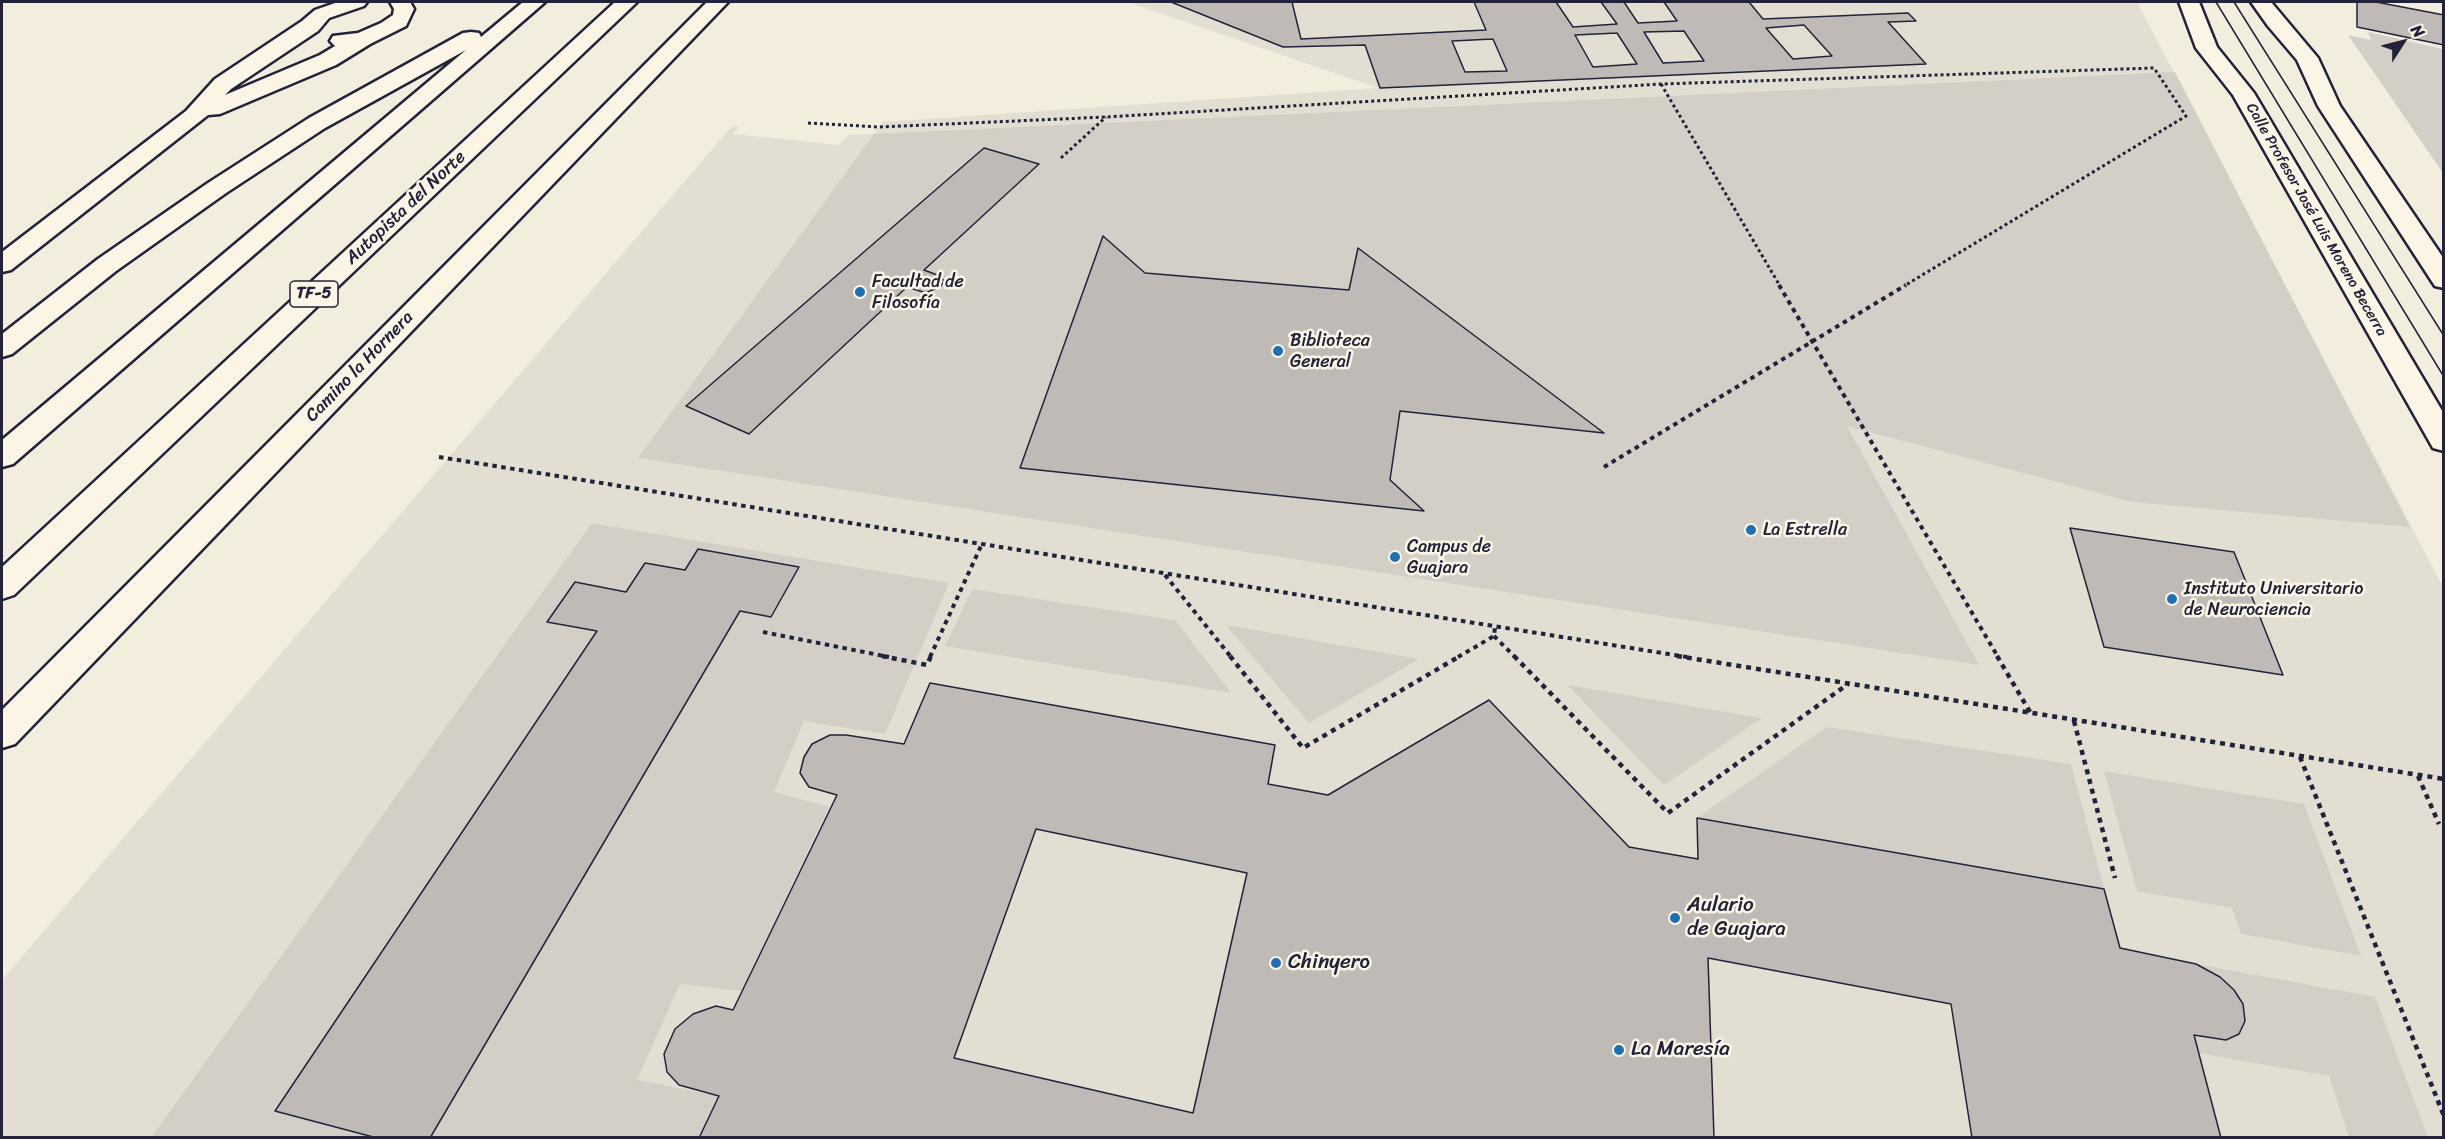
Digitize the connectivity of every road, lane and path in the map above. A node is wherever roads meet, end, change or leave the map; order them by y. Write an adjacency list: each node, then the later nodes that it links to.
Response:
1 (357, 2): 8 (main road)
2 (400, 2): 9 (main road)
3 (627, 2): 25 (main road, Autopista del Norte / TF-5)
4 (718, 2): 32 (main road, Camino la Hornera)
5 (2189, 2): 19 (main road, Calle Profesor José Luis Moreno Becerra)
6 (2262, 2): 16 (main road)
7 (534, 3): 18 (main road); 20 (main road)
8 (310, 27): 9 (main road); 11 (main road)
9 (362, 39): 11 (main road)
10 (1661, 84): 12 (path); 17 (path); 17 (path)
11 (194, 116): 15 (main road)
12 (1106, 117): 13 (path); 14 (path)
13 (808, 123)
14 (1061, 158)
15 (2, 263)
16 (2444, 280)
17 (1812, 341): 22 (path); 30 (path)
18 (2, 348)
19 (2444, 441)
20 (2, 456)
21 (439, 457): 23 (path)
22 (1604, 467)
23 (981, 546): 24 (path); 27 (path)
24 (1164, 574): 26 (path); 28 (path)
25 (2, 586)
26 (1495, 627): 28 (path); 29 (path)
27 (763, 632)
28 (1494, 636): 29 (path)
29 (1848, 684): 30 (path)
30 (2030, 712): 31 (path)
31 (2074, 721): 33 (path); 37 (path)
32 (2, 733)
33 (2300, 756): 34 (path); 38 (path)
34 (2418, 775): 35 (path); 36 (path)
35 (2444, 779)
36 (2439, 824)
37 (2115, 878)
38 (2444, 1116)

